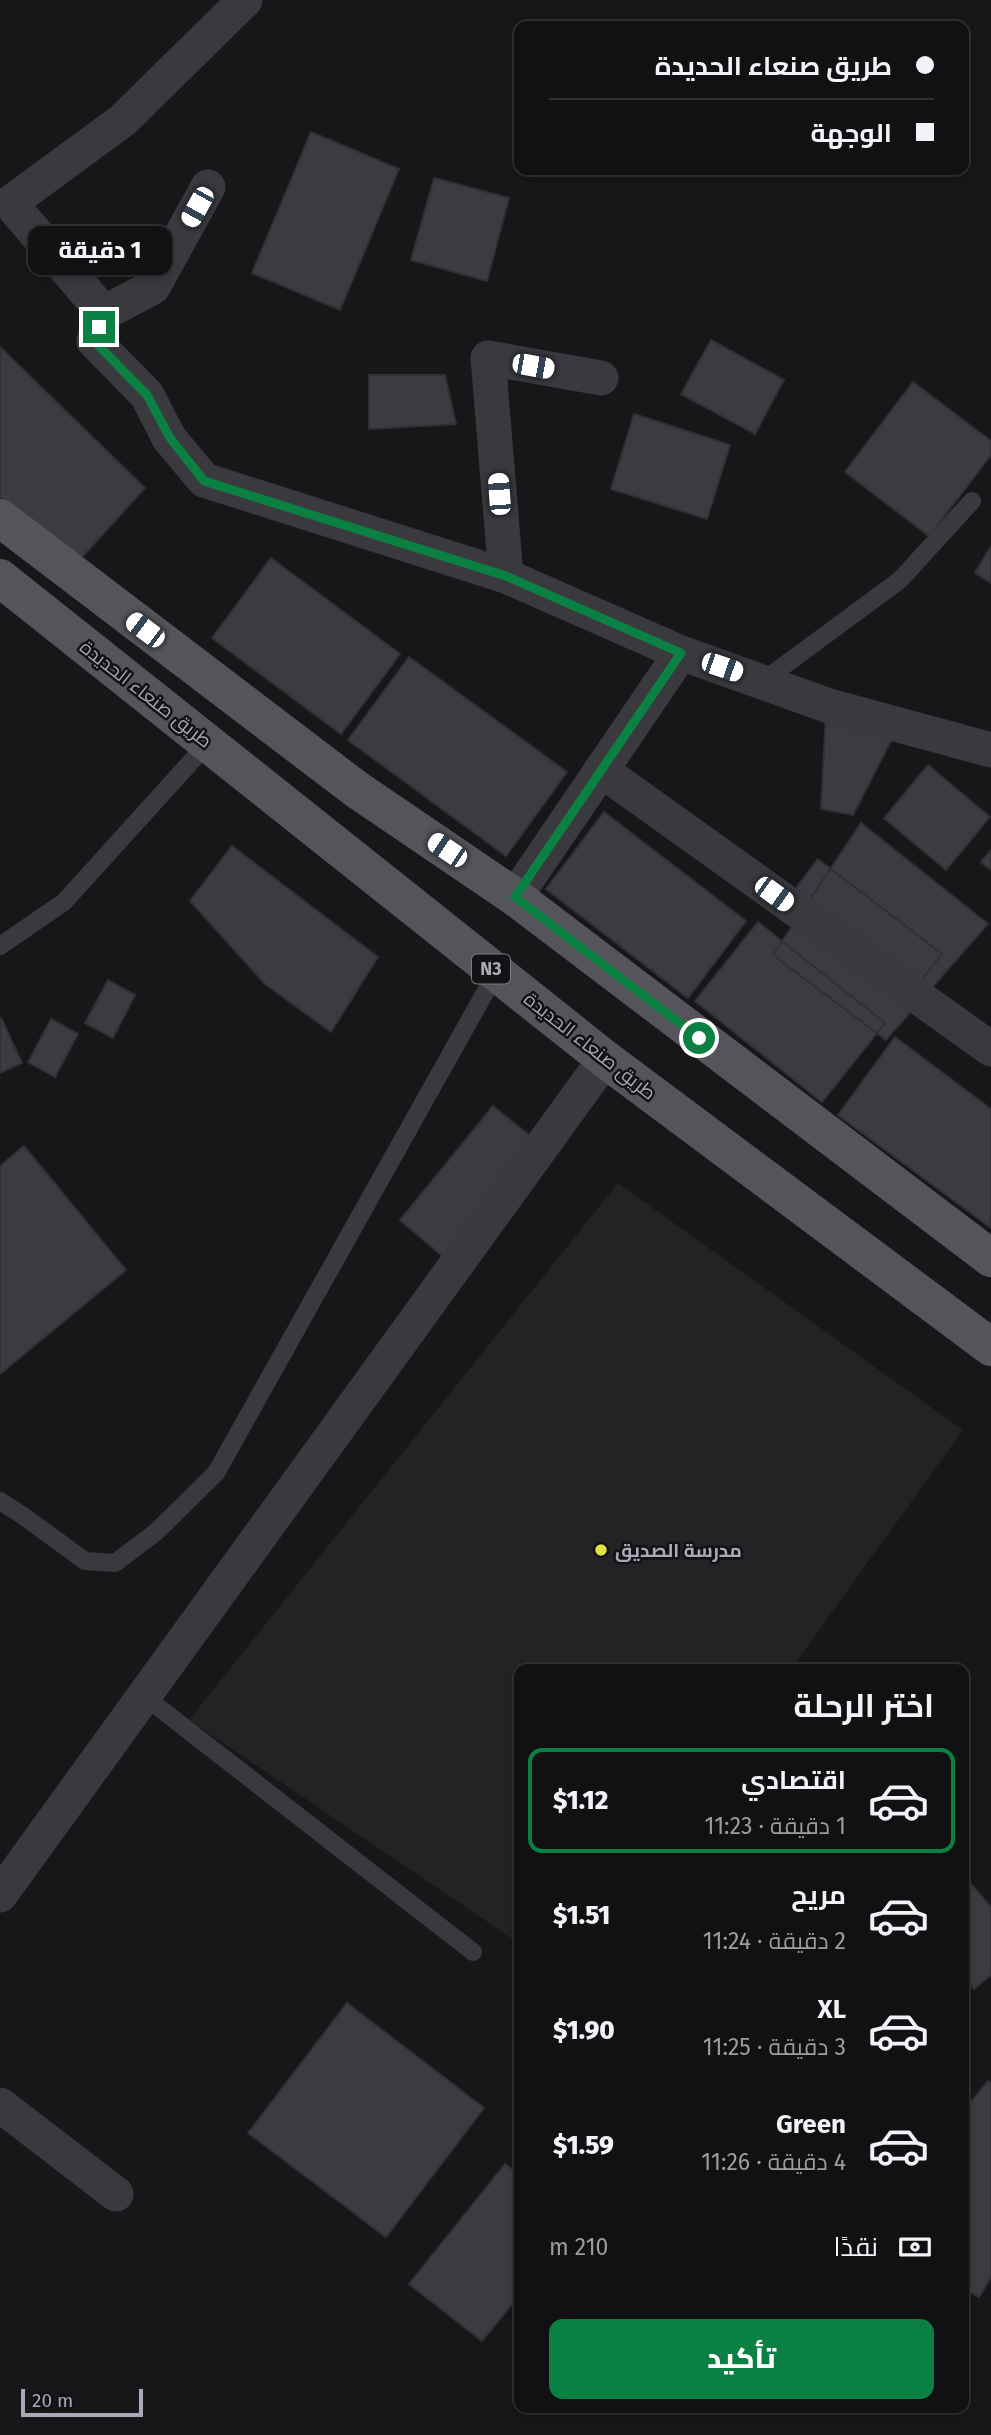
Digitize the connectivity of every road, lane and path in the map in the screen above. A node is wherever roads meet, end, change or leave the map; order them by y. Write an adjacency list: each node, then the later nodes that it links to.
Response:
1 (245, 0): 3 (street)
2 (208, 187): 3 (street)
3 (104, 313): 7 (street)
4 (601, 378): 7 (street)
5 (972, 502): 10 (lane)
6 (0, 518): 14 (main road)
7 (506, 576): 9 (street)
8 (0, 578): 11 (main road, طريق صنعاء الحديدة / N3)
9 (681, 653): 10 (street); 13 (street)
10 (763, 681): 12 (street)
11 (208, 743): 15 (lane); 16 (main road, طريق صنعاء الحديدة / N3)
12 (991, 750)
13 (601, 770): 14 (street); 17 (street)
14 (515, 897): 19 (main road)
15 (0, 946)
16 (496, 973): 18 (main road, طريق صنعاء الحديدة / N3); 21 (lane)
17 (991, 1049)
18 (605, 1059): 20 (main road, طريق صنعاء الحديدة / N3); 22 (street)
19 (991, 1258)
20 (991, 1347)
21 (0, 1502)
22 (144, 1696): 23 (street); 24 (lane)
23 (0, 1895)
24 (473, 1952)
25 (0, 2105): 26 (street)
26 (116, 2194)

